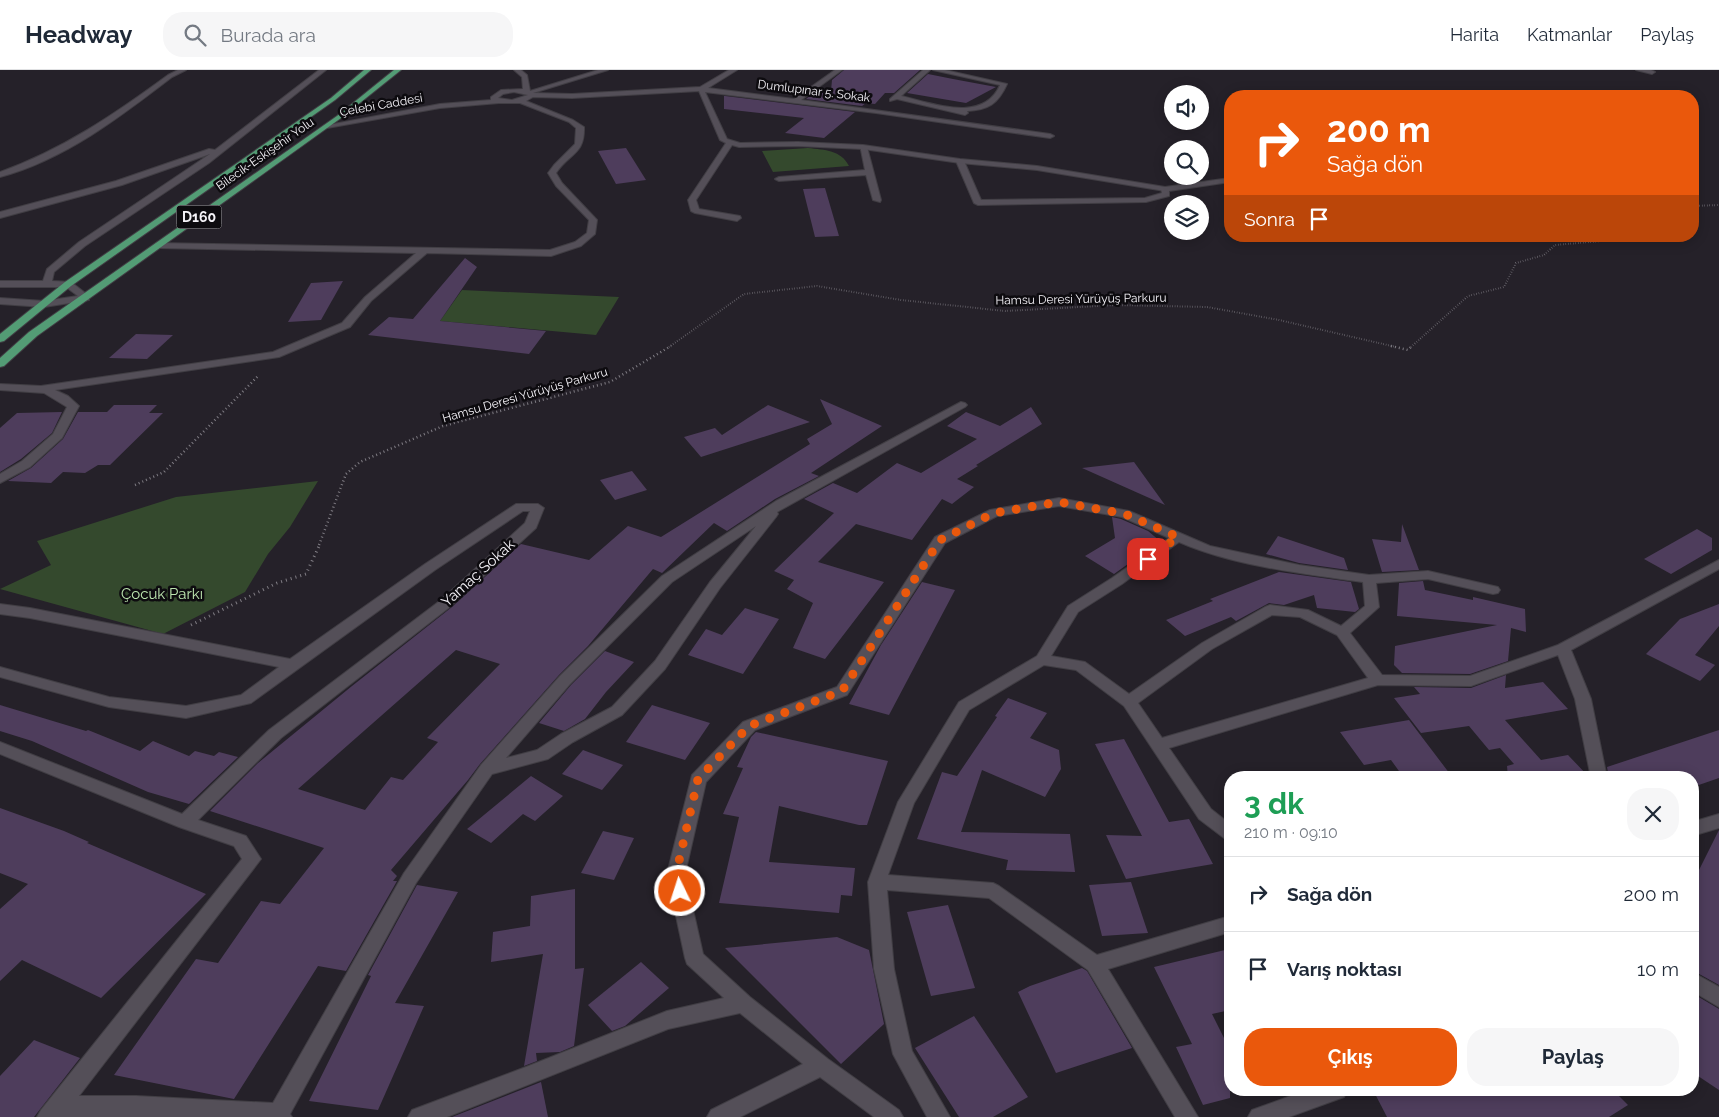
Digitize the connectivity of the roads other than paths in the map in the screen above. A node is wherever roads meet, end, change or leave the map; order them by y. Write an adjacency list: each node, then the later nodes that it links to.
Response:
1 (183, 70): 29 (street)
2 (323, 70): 25 (street)
3 (368, 70): 40 (main road, Bilecik-Eskişehir Yolu / D160)
4 (398, 70): 21 (main road, Bilecik-Eskişehir Yolu / D160)
5 (605, 70): 15 (street)
6 (734, 70): 13 (street)
7 (838, 70): 18 (street)
8 (927, 70): 16 (street)
9 (936, 70): 20 (street)
10 (1639, 70): 11 (street)
11 (1652, 72)
12 (514, 75): 14 (street); 15 (street)
13 (701, 89): 15 (street, Dumlupınar 5. Sokak); 18 (street, Dumlupınar 5. Sokak); 24 (street)
14 (507, 91): 15 (street); 17 (street)
15 (527, 96): 17 (street); 37 (street)
16 (897, 97): 19 (street); 20 (street)
17 (496, 98): 21 (street, Çelebi Caddesi)
18 (796, 100): 19 (street, Dumlupınar 5. Sokak)
19 (876, 110): 22 (street, Dumlupınar 5. Sokak)
20 (958, 110): 22 (street)
21 (326, 126): 36 (main road, Bilecik-Eskişehir Yolu / D160)
22 (1000, 128): 23 (street, Dumlupınar 5. Sokak)
23 (1050, 136)
24 (730, 143): 26 (street); 35 (street)
25 (227, 145): 34 (street); 39 (street)
26 (863, 147): 27 (street); 28 (street)
27 (960, 161): 32 (street); 32 (street)
28 (869, 172): 30 (street); 33 (street)
29 (0, 175)
30 (779, 179)
31 (1224, 181): 32 (street)
32 (1166, 189)
33 (877, 200)
34 (0, 215)
35 (737, 218)
36 (158, 245): 37 (street); 41 (main road, Bilecik-Eskişehir Yolu / D160)
37 (424, 251): 47 (street)
38 (0, 284): 39 (street)
39 (47, 284): 40 (street)
40 (68, 284): 41 (street); 43 (main road, Bilecik-Eskişehir Yolu / D160)
41 (86, 298): 43 (street); 45 (main road, Bilecik-Eskişehir Yolu / D160)
42 (0, 302): 43 (street)
43 (44, 304): 44 (main road, Bilecik-Eskişehir Yolu / D160)
44 (0, 339)
45 (0, 364)
46 (0, 387): 47 (street)
47 (44, 388): 49 (street)
48 (961, 405): 50 (street)
49 (0, 479)
50 (780, 504): 65 (street); 65 (street)
51 (1178, 537): 53 (street); 58 (street); 76 (street)
52 (1719, 564): 57 (street)
53 (1369, 579): 54 (street); 56 (street)
54 (1493, 590)
55 (0, 609): 59 (street)
56 (1342, 632): 61 (street); 62 (street)
57 (1563, 648): 61 (street); 66 (street)
58 (1042, 660): 62 (street); 71 (street)
59 (292, 665): 60 (street); 68 (street, Yamaç Sokak)
60 (0, 672)
61 (1378, 680): 63 (street)
62 (1129, 702): 63 (street)
63 (1158, 746): 70 (street)
64 (0, 748): 68 (street)
65 (487, 769): 80 (street)
66 (1598, 771)
67 (1719, 821): 69 (street)
68 (185, 822): 79 (street)
69 (1699, 827)
70 (1224, 828)
71 (877, 882): 73 (street); 84 (street)
72 (1224, 926): 73 (street)
73 (1095, 964): 85 (street)
74 (1699, 985): 75 (street)
75 (1719, 998)
76 (743, 1003): 77 (street); 81 (street)
77 (821, 1066): 82 (street); 83 (street)
78 (1320, 1096): 86 (street)
79 (53, 1112): 80 (street)
80 (280, 1116)
81 (419, 1117)
82 (718, 1117)
83 (892, 1117)
84 (939, 1117)
85 (1188, 1117)
86 (1259, 1117)

